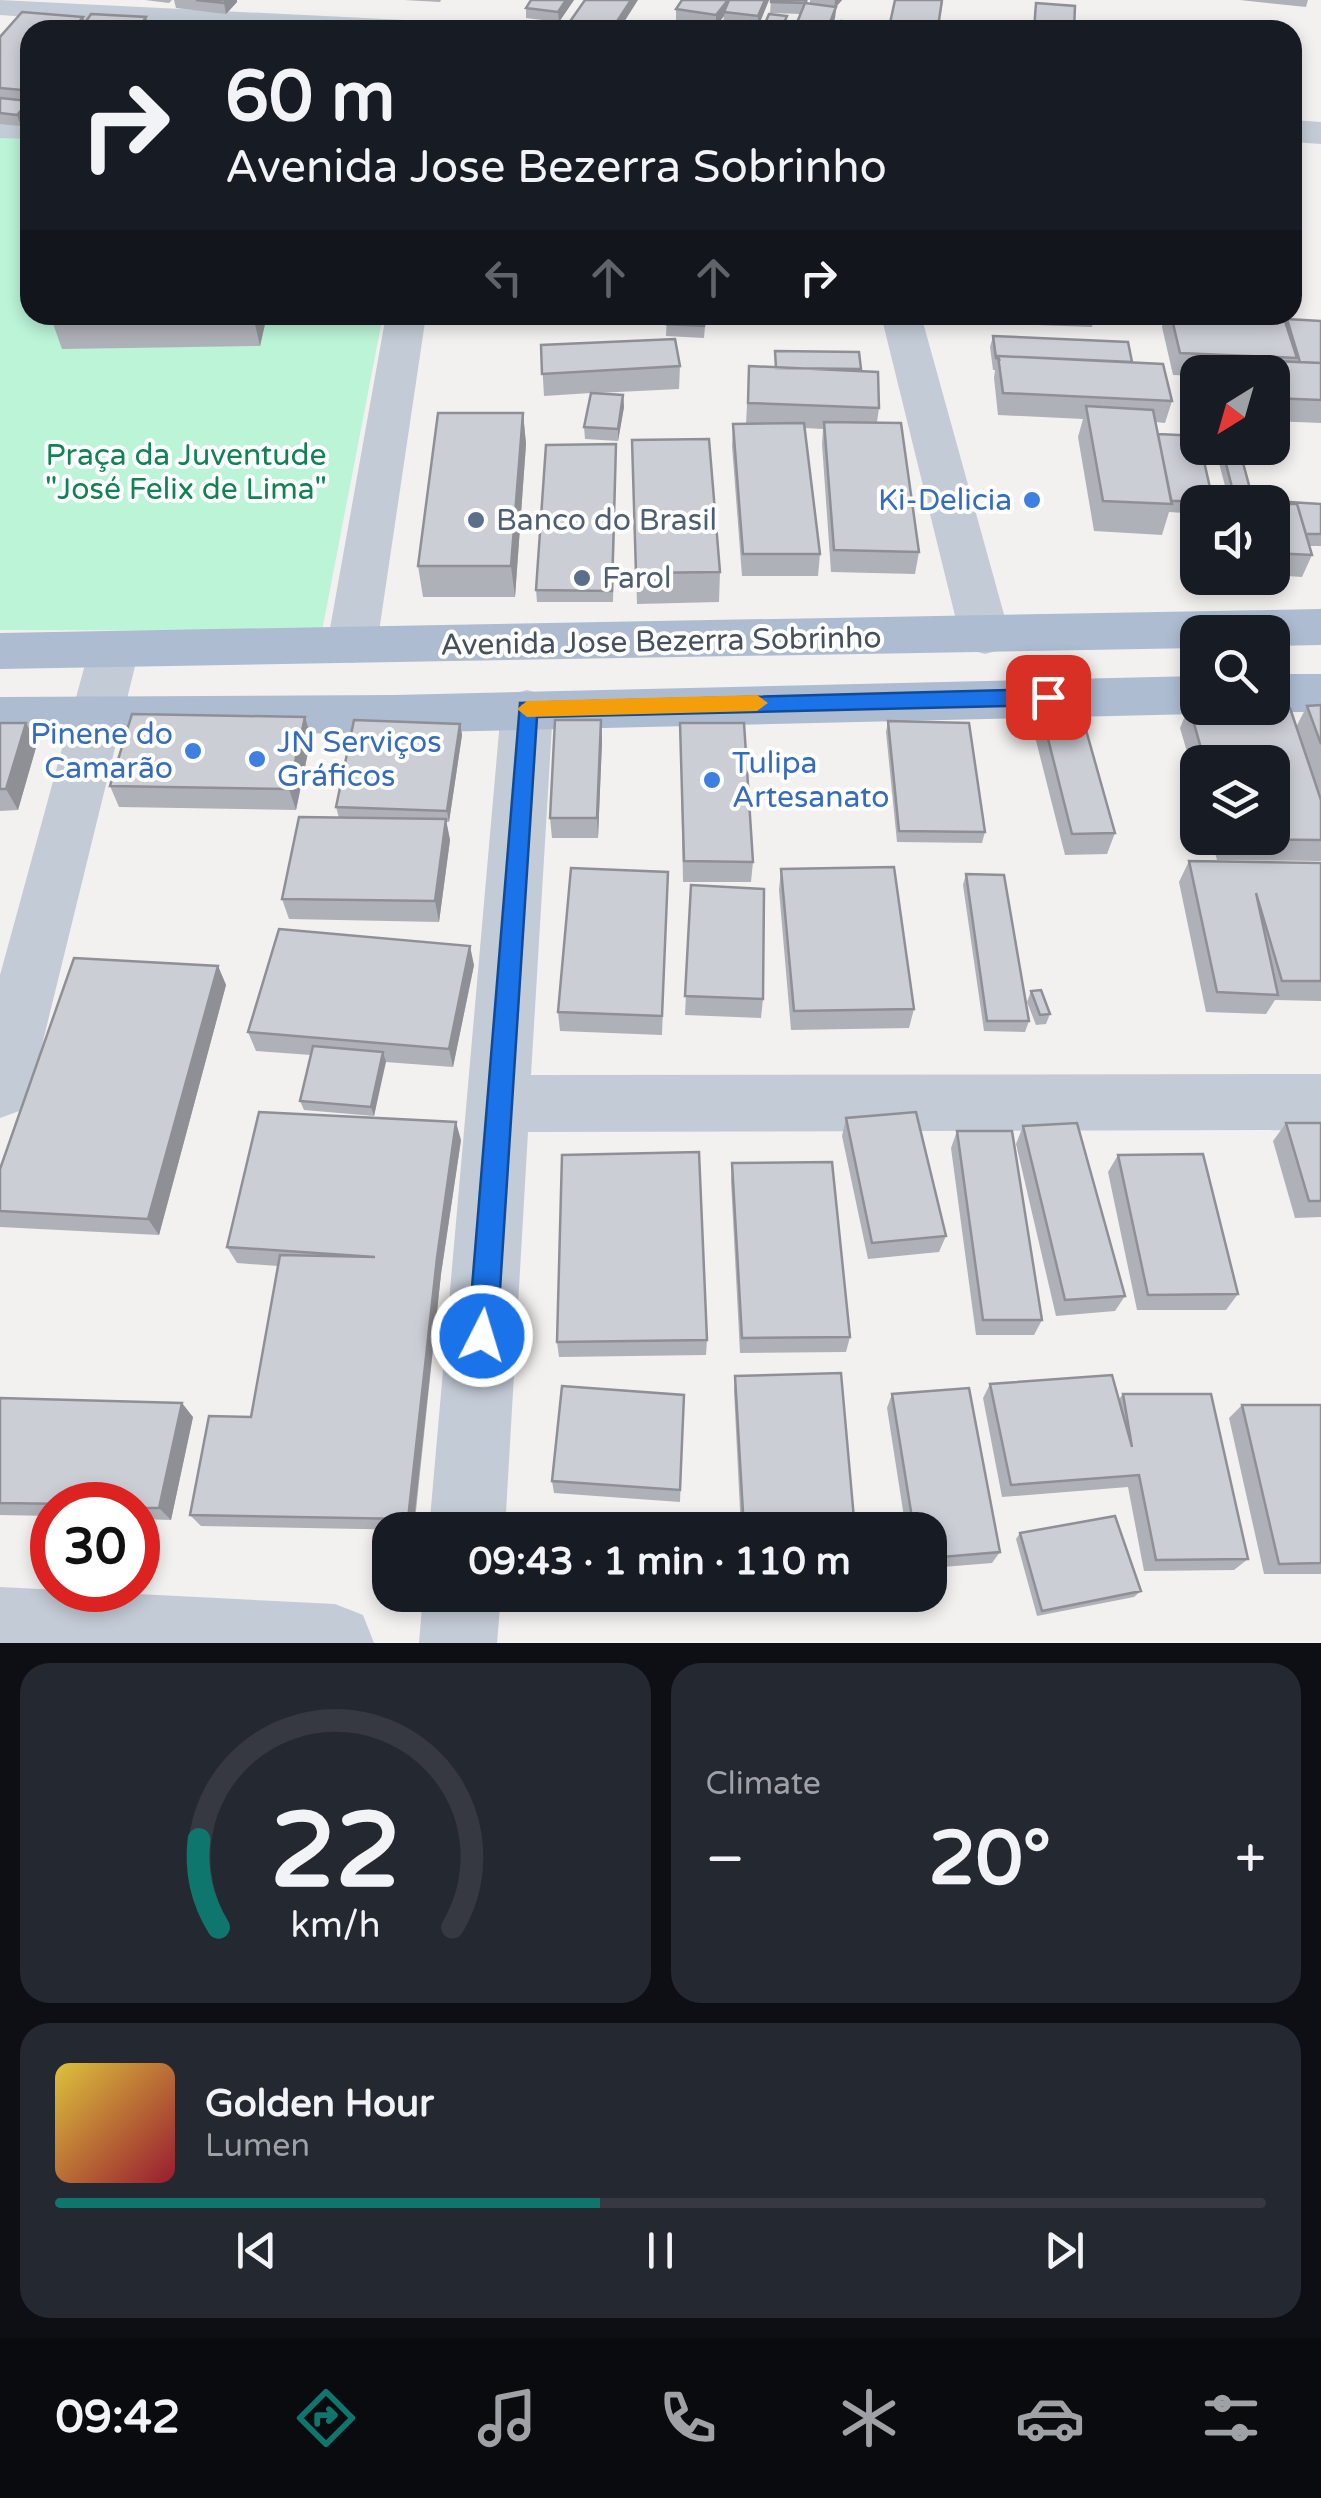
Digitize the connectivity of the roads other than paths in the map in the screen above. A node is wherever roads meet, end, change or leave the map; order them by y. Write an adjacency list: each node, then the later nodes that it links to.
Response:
1 (0, 5): 2 (street)
2 (292, 18)
3 (404, 325): 7 (street)
4 (903, 325): 6 (street)
5 (1321, 627): 6 (main road, Avenida Jose Bezerra Sobrinho)
6 (985, 636): 7 (main road, Avenida Jose Bezerra Sobrinho)
7 (352, 646): 8 (main road, Avenida Jose Bezerra Sobrinho)
8 (114, 650): 9 (main road, Avenida Jose Bezerra Sobrinho); 14 (street)
9 (0, 651)
10 (1321, 693): 12 (main road)
11 (1180, 694): 13 (main road)
12 (1290, 694)
13 (527, 709): 14 (main road); 18 (street)
14 (98, 715): 15 (main road); 16 (street)
15 (0, 716)
16 (0, 1090)
17 (1321, 1102): 18 (street)
18 (501, 1104): 19 (street)
19 (468, 1512)
20 (461, 1612): 23 (street)
21 (0, 1626): 22 (street)
22 (336, 1643)
23 (458, 1643)

